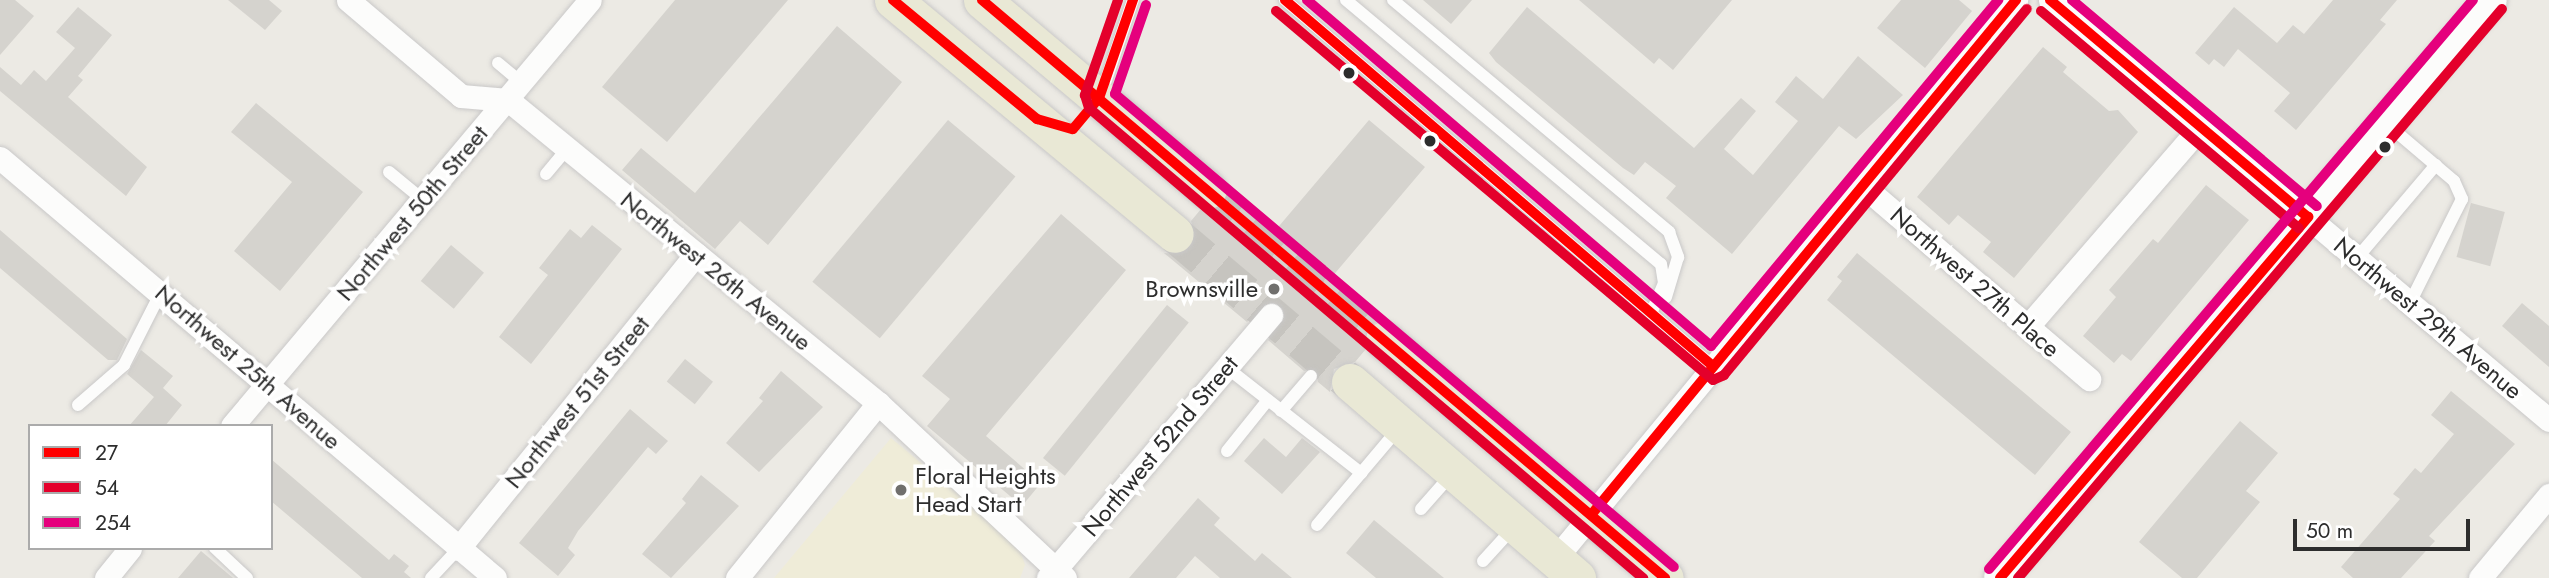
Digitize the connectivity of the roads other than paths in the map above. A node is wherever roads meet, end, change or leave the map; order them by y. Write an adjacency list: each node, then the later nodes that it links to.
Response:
1 (348, 0): 13 (street)
2 (590, 0): 13 (street, Northwest 50th Street)
3 (893, 0): 15 (main road)
4 (982, 0): 14 (main road)
5 (1133, 0): 14 (lane)
6 (1285, 0): 32 (lane)
7 (1346, 0): 32 (lane)
8 (1393, 0): 32 (lane)
9 (2016, 0): 23 (street)
10 (2050, 0): 17 (street, Northwest 29th Avenue)
11 (2491, 0): 16 (main road)
12 (498, 63): 13 (lane)
13 (515, 91): 18 (street, Northwest 26th Avenue); 25 (street, Northwest 50th Street)
14 (1099, 98): 15 (main road); 24 (main road)
15 (1037, 119): 27 (main road)
16 (2387, 123): 20 (lane); 26 (main road)
17 (2202, 125): 26 (street, Northwest 29th Avenue); 34 (street)
18 (567, 149): 22 (lane); 28 (street, Northwest 26th Avenue)
19 (0, 158): 30 (street, Northwest 25th Avenue)
20 (2436, 165): 29 (lane); 31 (lane)
21 (389, 172): 25 (lane)
22 (546, 174)
23 (1862, 184): 34 (street, Northwest 27th Place); 36 (street)
24 (1208, 190)
25 (423, 200): 40 (street, Northwest 50th Street)
26 (2308, 217): 29 (street, Northwest 29th Avenue); 69 (main road)
27 (1175, 234)
28 (696, 254): 43 (street, Northwest 26th Avenue); 57 (street, Northwest 51st Street)
29 (2357, 258): 31 (street, Northwest 29th Avenue)
30 (161, 292): 40 (street, Northwest 25th Avenue); 44 (lane)
31 (2410, 303): 46 (street, Northwest 29th Avenue)
32 (1651, 313): 36 (lane)
33 (1271, 315): 37 (street, Northwest 52nd Street)
34 (2028, 326): 39 (street, Northwest 27th Place)
35 (1384, 340): 54 (main road)
36 (1713, 366): 54 (street)
37 (1226, 367): 42 (lane); 62 (street, Northwest 52nd Street)
38 (1311, 376): 45 (lane)
39 (2089, 379)
40 (268, 382): 47 (street, Northwest 50th Street); 57 (street, Northwest 25th Avenue)
41 (1350, 382): 48 (main road)
42 (1268, 400): 45 (lane); 49 (lane)
43 (878, 403): 62 (street, Northwest 26th Avenue); 67 (street)
44 (78, 405)
45 (1281, 411): 51 (lane)
46 (2549, 420)
47 (234, 424)
48 (1400, 426): 50 (main road); 51 (lane)
49 (1227, 451)
50 (1453, 472): 53 (lane); 56 (main road)
51 (1361, 473): 55 (lane)
52 (2549, 495): 70 (street)
53 (1421, 509)
54 (1591, 515): 61 (street); 68 (main road)
55 (1317, 525)
56 (1515, 525): 60 (lane); 61 (main road)
57 (458, 549): 65 (lane); 66 (street, Northwest 25th Avenue)
58 (128, 550): 63 (street)
59 (217, 550): 64 (lane)
60 (1483, 561)
61 (1569, 572)
62 (1056, 575)
63 (106, 578)
64 (247, 578)
65 (431, 578)
66 (495, 578)
67 (737, 578)
68 (1665, 578)
69 (2000, 578)
70 (2480, 578)

